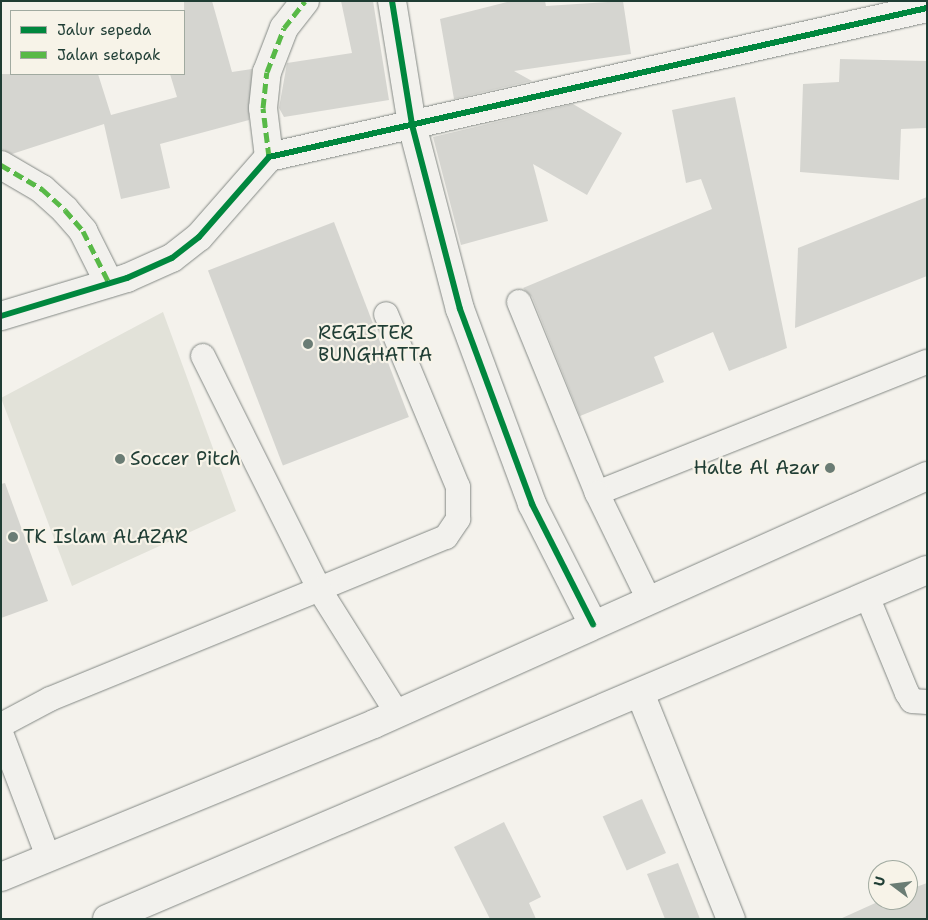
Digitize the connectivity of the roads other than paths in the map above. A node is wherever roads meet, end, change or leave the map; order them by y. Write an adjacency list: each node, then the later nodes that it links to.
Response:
1 (306, 1): 5 (street)
2 (392, 1): 4 (street)
3 (927, 8): 4 (street)
4 (412, 125): 5 (street); 19 (street)
5 (269, 157): 7 (street)
6 (1, 165): 7 (street)
7 (109, 283): 10 (street)
8 (519, 302): 14 (lane)
9 (386, 314): 16 (lane)
10 (1, 316)
11 (203, 356): 16 (lane)
12 (927, 362): 14 (lane)
13 (927, 476): 18 (street)
14 (597, 493): 18 (lane)
15 (927, 570): 17 (street)
16 (319, 588): 22 (lane); 23 (lane)
17 (867, 596): 20 (street); 21 (lane)
18 (649, 600): 19 (street)
19 (593, 624): 22 (street)
20 (640, 693): 27 (street); 28 (street)
21 (927, 702)
22 (385, 719): 25 (street)
23 (1, 725)
24 (1, 733): 25 (lane)
25 (48, 857): 26 (street)
26 (1, 877)
27 (107, 919)
28 (731, 919)

